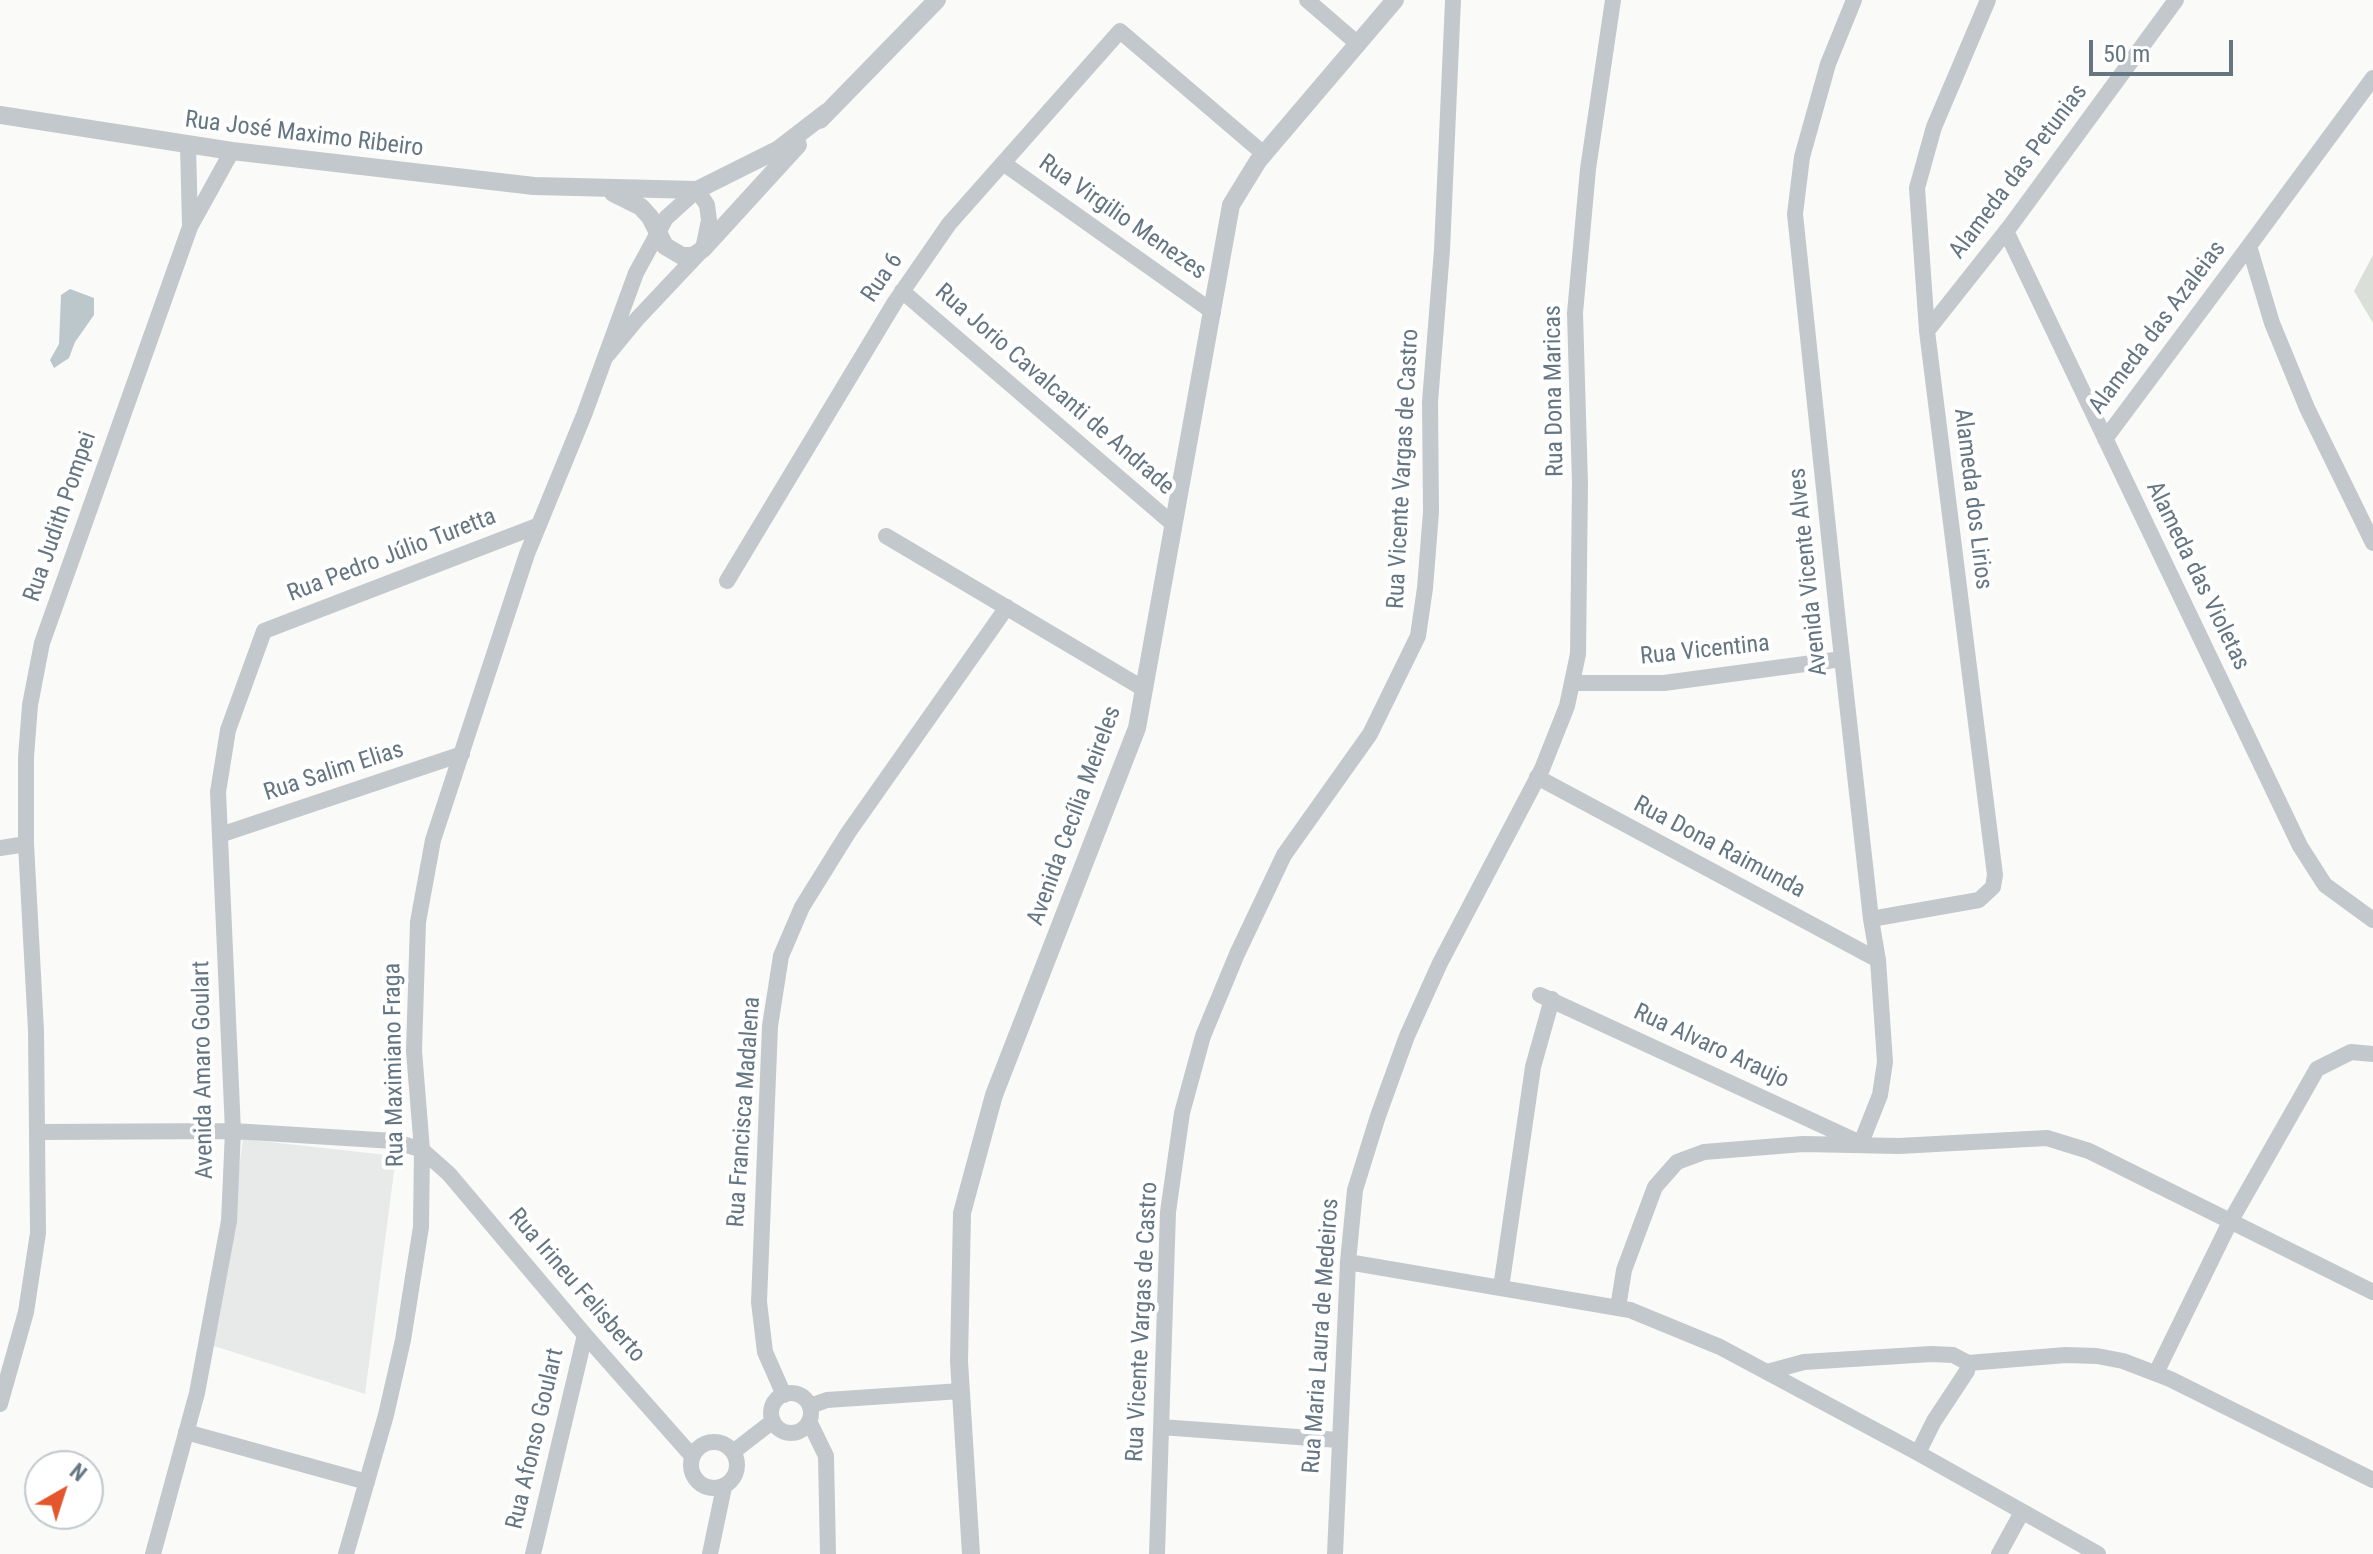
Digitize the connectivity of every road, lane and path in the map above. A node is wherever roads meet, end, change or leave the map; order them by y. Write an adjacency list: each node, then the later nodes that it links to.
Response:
1 (937, 0): 11 (street, Rua José Maximo Ribeiro)
2 (1307, 0): 9 (street)
3 (1395, 0): 9 (street, Avenida Cecília Meireles)
4 (1453, 0): 67 (street, Rua Vicente Vargas de Castro)
5 (1613, 0): 37 (street, Rua Dona Maricas)
6 (1854, 0): 36 (street, Avenida Vicente Alves)
7 (1988, 0): 26 (street, Alameda dos Lirios)
8 (2176, 0): 20 (street, Alameda das Petunias)
9 (1358, 44): 15 (street, Avenida Cecília Meireles)
10 (2373, 78): 22 (street, Alameda das Azaleias)
11 (827, 112): 18 (street, Rua José Maximo Ribeiro); 23 (street, Rua José Maximo Ribeiro)
12 (0, 115): 13 (street, Rua José Maximo Ribeiro)
13 (188, 145): 14 (street, Rua José Maximo Ribeiro); 19 (street, Rua Judith Pompei)
14 (232, 151): 17 (street, Rua José Maximo Ribeiro); 19 (street, Rua Judith Pompei)
15 (1264, 154): 16 (street, Rua 6); 25 (street, Avenida Cecília Meireles)
16 (1003, 163): 24 (street, Rua 6); 25 (street, Rua Virgilio Menezes)
17 (603, 189): 18 (street, Rua José Maximo Ribeiro); 21 (street, Rua José Maximo Ribeiro)
18 (697, 190): 21 (street, Rua Maximiano Fraga); 23 (street)
19 (190, 227): 42 (street, Rua Judith Pompei)
20 (2006, 231): 26 (street, Alameda das Petunias); 28 (street, Alameda das Violetas)
21 (656, 233): 23 (street, Rua José Maximo Ribeiro); 27 (street, Rua Maximiano Fraga)
22 (2249, 246): 28 (street, Alameda das Azaleias); 32 (street)
23 (703, 249): 27 (street, Rua Maximiano Fraga)
24 (902, 291): 29 (street, Rua Jorio Cavalcanti de Andrade); 33 (street, Rua 6)
25 (1213, 312): 29 (street, Avenida Cecília Meireles)
26 (1927, 331): 44 (street, Alameda dos Lirios)
27 (605, 358): 30 (street, Rua Maximiano Fraga)
28 (2105, 439): 45 (street, Alameda das Violetas)
29 (1174, 525): 38 (street, Avenida Cecília Meireles)
30 (537, 526): 35 (street, Rua Pedro Júlio Turetta); 39 (street, Rua Maximiano Fraga)
31 (886, 536): 34 (street)
32 (2373, 543)
33 (727, 581)
34 (1007, 607): 38 (street); 63 (street, Rua Francisca Madalena)
35 (264, 631): 41 (street, Avenida Amaro Goulart)
36 (1842, 659): 37 (street, Rua Vicentina); 44 (street, Avenida Vicente Alves)
37 (1572, 683): 40 (street, Rua Dona Maricas)
38 (1144, 689): 62 (street, Avenida Cecília Meireles)
39 (462, 754): 41 (street, Rua Salim Elias); 51 (street, Rua Maximiano Fraga)
40 (1537, 777): 46 (street, Rua Dona Raimunda); 53 (street, Rua Maria Laura de Medeiros)
41 (220, 835): 48 (street, Avenida Amaro Goulart)
42 (26, 844): 43 (street); 49 (street, Rua Judith Pompei)
43 (0, 848)
44 (1871, 919): 46 (street, Avenida Vicente Alves)
45 (2373, 920)
46 (1878, 960): 50 (street, Avenida Vicente Alves)
47 (2373, 1054): 52 (street)
48 (233, 1131): 49 (street); 51 (street); 68 (street, Avenida Amaro Goulart)
49 (38, 1132): 59 (street, Rua Judith Pompei)
50 (1861, 1143): 52 (street); 54 (street, Rua Alvaro Araujo); 56 (street)
51 (422, 1150): 57 (street, Rua Irineu Felisberto); 74 (street, Rua Maximiano Fraga)
52 (2230, 1222): 55 (street); 61 (street)
53 (1348, 1262): 54 (street); 69 (street, Rua Maria Laura de Medeiros)
54 (1501, 1288): 56 (street)
55 (2373, 1292)
56 (1618, 1308): 60 (street)
57 (585, 1335): 72 (street, Rua Irineu Felisberto); 79 (street, Rua Afonso Goulart)
58 (1968, 1363): 60 (street); 61 (street); 71 (street)
59 (5, 1372): 64 (street, Rua Judith Pompei)
60 (1767, 1372): 71 (street)
61 (2156, 1373): 73 (street)
62 (961, 1391): 65 (street); 82 (street, Avenida Cecília Meireles)
63 (784, 1395): 65 (street); 66 (street)
64 (0, 1404)
65 (810, 1413): 66 (street); 81 (street)
66 (773, 1421): 70 (street)
67 (1161, 1427): 69 (street); 83 (street, Rua Vicente Vargas de Castro)
68 (186, 1432): 74 (street); 77 (street, Avenida Amaro Goulart)
69 (1338, 1440): 84 (street, Rua Maria Laura de Medeiros)
70 (733, 1452): 72 (street); 75 (street)
71 (1918, 1453): 76 (street)
72 (692, 1456): 75 (street)
73 (2373, 1480)
74 (367, 1482): 78 (street, Rua Maximiano Fraga)
75 (724, 1487): 80 (street)
76 (2022, 1512): 85 (street); 86 (street)
77 (153, 1554)
78 (346, 1554)
79 (533, 1554)
80 (710, 1554)
81 (828, 1554)
82 (971, 1554)
83 (1157, 1554)
84 (1335, 1554)
85 (1999, 1554)
86 (2098, 1554)

